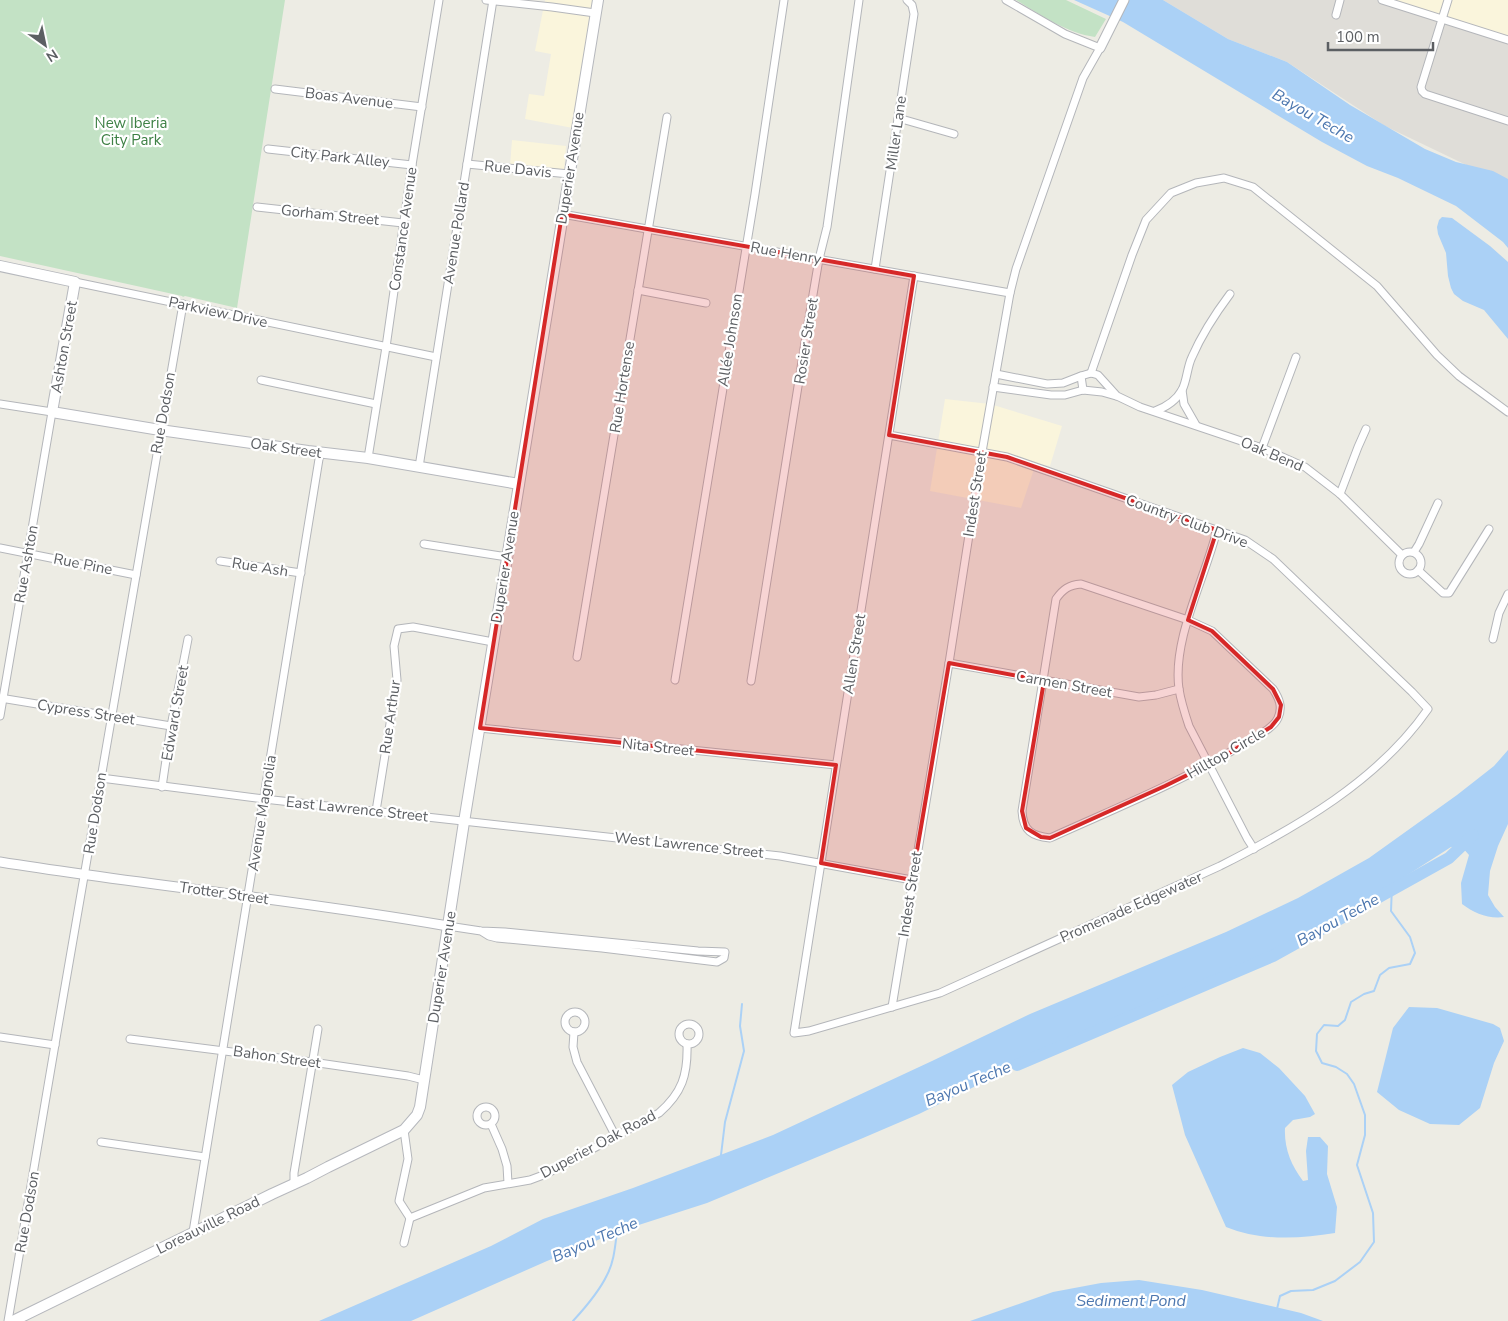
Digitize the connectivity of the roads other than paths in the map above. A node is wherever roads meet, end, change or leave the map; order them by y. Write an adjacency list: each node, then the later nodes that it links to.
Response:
1 (439, 0): 18 (street, Constance Avenue)
2 (491, 0): 12 (street); 24 (street, Avenue Pollard)
3 (598, 0): 12 (main road, Duperier Avenue)
4 (784, 0): 31 (street, Allée Johnson)
5 (860, 0): 32 (street, Rosier Street)
6 (907, 0): 20 (street, Miller Lane)
7 (1006, 0): 16 (street)
8 (1124, 0): 16 (street, Indest Street)
9 (1340, 0): 13 (street)
10 (1382, 0): 14 (street)
11 (1448, 0): 14 (street)
12 (595, 13): 26 (main road, Duperier Avenue)
13 (1336, 15)
14 (1442, 20): 15 (street); 21 (street)
15 (1508, 40)
16 (1100, 48): 38 (street, Indest Street)
17 (275, 89): 18 (street, Boas Avenue)
18 (422, 107): 25 (street, Constance Avenue)
19 (666, 117): 30 (street, Rue Hortense)
20 (898, 118): 22 (street); 34 (street, Miller Lane)
21 (1508, 121)
22 (954, 134)
23 (268, 149): 25 (street, City Park Alley)
24 (467, 164): 26 (street, Rue Davis); 43 (street, Avenue Pollard)
25 (412, 166): 29 (street, Constance Avenue)
26 (569, 174): 28 (main road, Duperier Avenue)
27 (257, 207): 29 (street, Gorham Street)
28 (562, 214): 30 (street, Rue Henry); 67 (main road, Duperier Avenue)
29 (403, 223): 42 (street, Constance Avenue)
30 (648, 229): 31 (street, Rue Henry); 37 (street, Rue Hortense)
31 (746, 246): 32 (street, Rue Henry); 89 (street, Allée Johnson)
32 (819, 259): 34 (street, Rue Henry); 90 (street, Rosier Street)
33 (0, 266): 36 (main road, Parkview Drive)
34 (875, 269): 35 (street, Rue Henry)
35 (914, 276): 38 (street, Rue Henry); 61 (street, Allen Street)
36 (75, 282): 41 (street, Parkview Drive); 56 (main road, Ashton Street)
37 (638, 290): 40 (street); 87 (street, Rue Hortense)
38 (1010, 293): 46 (street, Indest Street)
39 (1230, 294): 51 (street)
40 (706, 303)
41 (183, 304): 42 (street, Parkview Drive); 60 (street, Rue Dodson)
42 (386, 347): 43 (street, Parkview Drive); 54 (street, Constance Avenue)
43 (436, 356): 66 (street, Avenue Pollard)
44 (1296, 357): 62 (street)
45 (1091, 373): 47 (street); 52 (street, Oak Bend); 57 (street)
46 (996, 374): 47 (street); 49 (street, Indest Street)
47 (1082, 376): 50 (street)
48 (261, 380): 54 (street)
49 (993, 387): 50 (street, Oak Bend); 63 (street, Indest Street)
50 (1084, 390): 52 (street, Oak Bend)
51 (1182, 390): 55 (street); 58 (street)
52 (1117, 396): 55 (street, Oak Bend)
53 (0, 404): 56 (street)
54 (376, 404): 65 (street, Constance Avenue)
55 (1155, 411): 58 (street, Oak Bend)
56 (52, 412): 60 (main road, Oak Street); 75 (street, Rue Ashton)
57 (1508, 412)
58 (1196, 425): 62 (street, Oak Bend)
59 (1366, 429): 68 (street)
60 (160, 430): 64 (main road, Oak Street); 80 (street, Rue Dodson)
61 (889, 435): 63 (street, Country Club Drive); 100 (street, Allen Street)
62 (1262, 448): 68 (street, Oak Bend)
63 (982, 452): 71 (street, Country Club Drive); 88 (street, Indest Street)
64 (320, 453): 65 (main road, Oak Street); 81 (street, Avenue Magnolia)
65 (368, 458): 66 (main road, Oak Street)
66 (419, 467): 67 (main road, Oak Street)
67 (519, 484): 77 (main road, Duperier Avenue)
68 (1340, 494): 76 (street, Oak Bend)
69 (1438, 503): 74 (street)
70 (1489, 529): 79 (street)
71 (1217, 530): 83 (street); 94 (street, Country Club Drive)
72 (424, 544): 77 (street)
73 (0, 548): 75 (street, Rue Pine)
74 (1414, 552): 76 (street); 79 (street)
75 (27, 553): 80 (street, Rue Pine); 93 (street, Rue Ashton)
76 (1402, 555): 79 (street, Oak Bend)
77 (507, 557): 86 (main road, Duperier Avenue)
78 (220, 561): 81 (street, Rue Ash)
79 (1418, 570)
80 (136, 574): 96 (street, Rue Dodson)
81 (301, 574): 103 (street, Avenue Magnolia)
82 (1508, 594): 85 (street)
83 (1188, 620): 91 (street, Hilltop Circle); 92 (street); 99 (street, Hilltop Circle)
84 (188, 639): 97 (street, Edward Street)
85 (1493, 639)
86 (493, 642): 98 (main road, Duperier Avenue); 104 (street, Rue Arthur)
87 (577, 657)
88 (949, 663): 91 (street, Carmen Street); 110 (street, Indest Street)
89 (675, 680)
90 (751, 681)
91 (1044, 681): 92 (street, Carmen Street); 99 (street, Hilltop Circle)
92 (1179, 689): 99 (street)
93 (2, 698): 95 (street, Rue Ashton); 96 (street, Cypress Street)
94 (1428, 709): 106 (street, Promenade Edgewater)
95 (0, 716)
96 (110, 716): 97 (street, Cypress Street); 101 (street, Rue Dodson)
97 (171, 726): 102 (street, Edward Street)
98 (480, 728): 100 (street, Nita Street); 105 (main road, Duperier Avenue)
99 (1209, 764): 106 (street)
100 (836, 765): 108 (street, Allen Street)
101 (100, 778): 102 (street, East Lawrence Street); 109 (street, Rue Dodson)
102 (162, 787): 103 (street, East Lawrence Street)
103 (264, 799): 104 (street, East Lawrence Street); 111 (street, Avenue Magnolia)
104 (376, 811): 105 (street, East Lawrence Street)
105 (464, 822): 108 (street, West Lawrence Street); 112 (main road, Duperier Avenue)
106 (1254, 849): 114 (street, Promenade Edgewater)
107 (0, 862): 109 (street, Trotter Street)
108 (821, 863): 110 (street, West Lawrence Street); 117 (street, Allen Street)
109 (84, 875): 111 (street, Trotter Street); 121 (street, Rue Dodson)
110 (912, 880): 114 (street, Indest Street)
111 (248, 897): 112 (street, Trotter Street); 122 (street, Avenue Magnolia)
112 (448, 926): 113 (street); 124 (main road, Duperier Avenue)
113 (681, 953): 113 (street)
114 (892, 1007): 117 (street, Promenade Edgewater)
115 (318, 1029): 123 (street)
116 (574, 1032): 127 (street)
117 (794, 1033)
118 (0, 1036): 121 (street)
119 (130, 1039): 122 (street, Bahon Street)
120 (688, 1044): 127 (street, Duperier Oak Road)
121 (55, 1045): 135 (street, Rue Dodson)
122 (223, 1050): 123 (street, Bahon Street); 129 (street, Avenue Magnolia)
123 (312, 1062): 124 (street, Bahon Street); 131 (street)
124 (424, 1080): 126 (main road, Duperier Avenue)
125 (491, 1124): 130 (street)
126 (404, 1130): 131 (main road, Loreauville Road); 132 (street)
127 (616, 1135): 130 (street, Duperier Oak Road)
128 (102, 1142): 129 (street)
129 (205, 1157): 133 (street, Avenue Magnolia)
130 (508, 1183): 132 (street, Duperier Oak Road)
131 (294, 1185): 133 (main road, Loreauville Road)
132 (410, 1218): 134 (street)
133 (193, 1232): 136 (main road, Loreauville Road)
134 (404, 1243)
135 (8, 1321)
136 (13, 1321)

